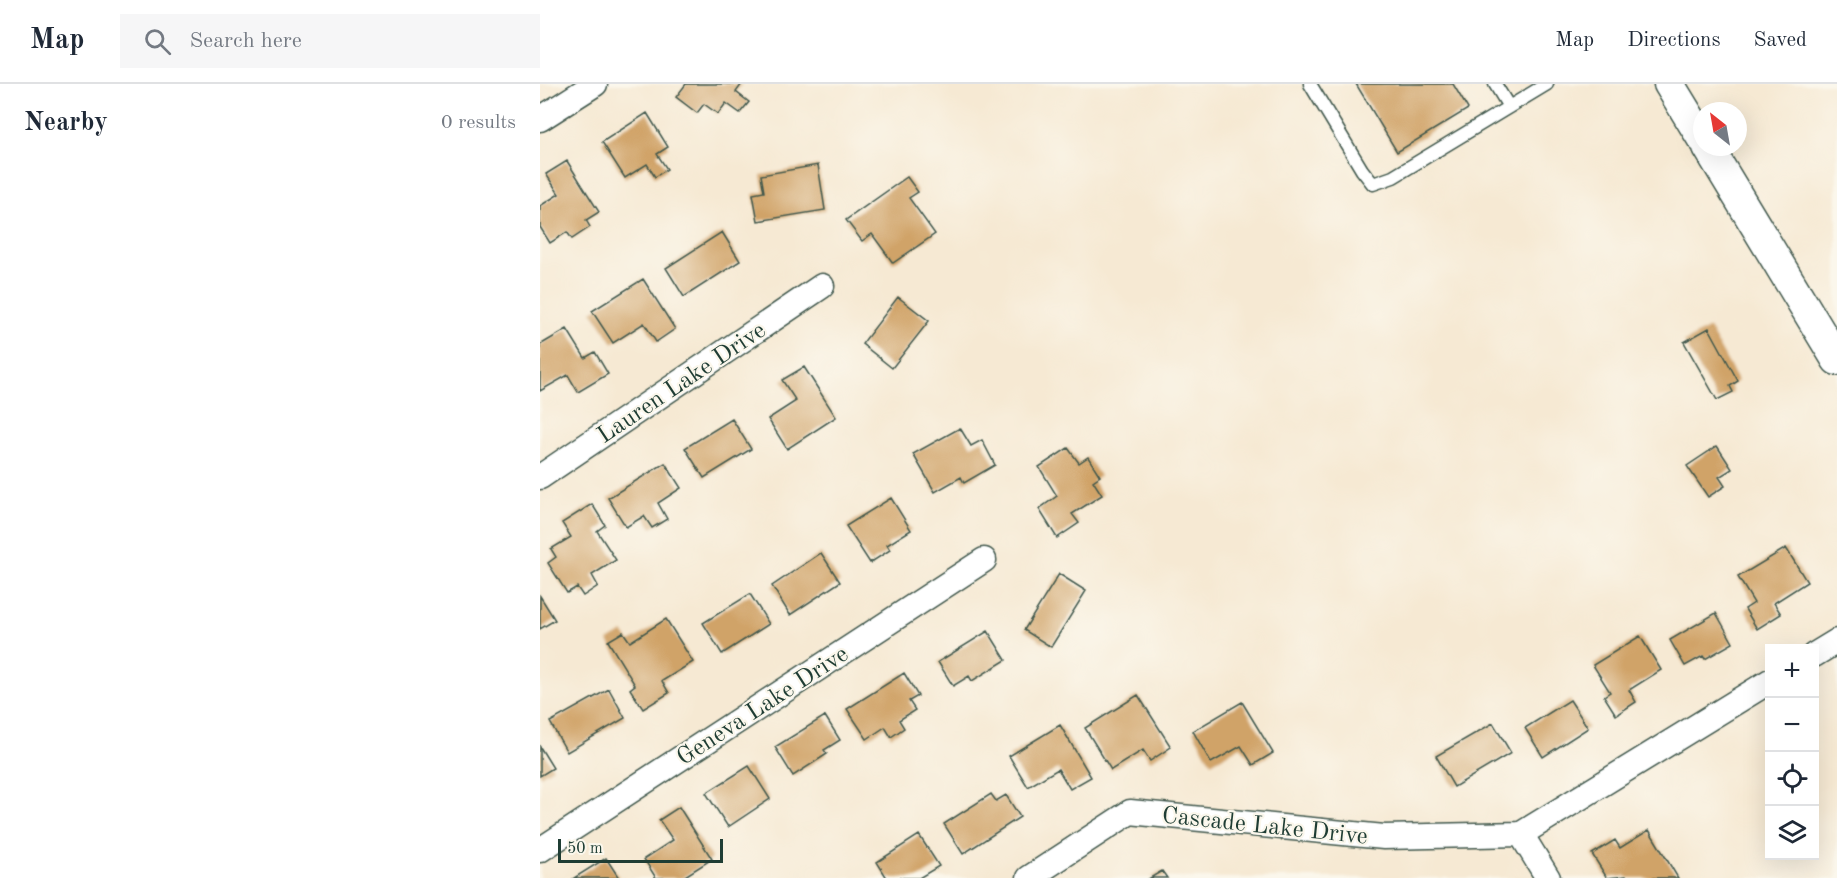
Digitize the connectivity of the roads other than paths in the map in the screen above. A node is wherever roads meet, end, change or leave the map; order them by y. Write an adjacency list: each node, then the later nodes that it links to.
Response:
1 (595, 84): 7 (street)
2 (1310, 84): 6 (lane)
3 (1495, 84): 6 (lane)
4 (1547, 84): 6 (lane)
5 (1670, 84): 8 (street)
6 (1509, 107)
7 (540, 119)
8 (1693, 123)
9 (1713, 156): 11 (street)
10 (822, 286): 12 (street, Lauren Lake Drive)
11 (1837, 360)
12 (540, 477)
13 (984, 560): 18 (street, Geneva Lake Drive)
14 (1837, 641): 15 (street)
15 (1819, 652)
16 (1765, 684): 17 (street)
17 (1521, 834): 19 (street, Cascade Lake Drive); 20 (street)
18 (540, 850)
19 (1029, 878)
20 (1548, 878)

